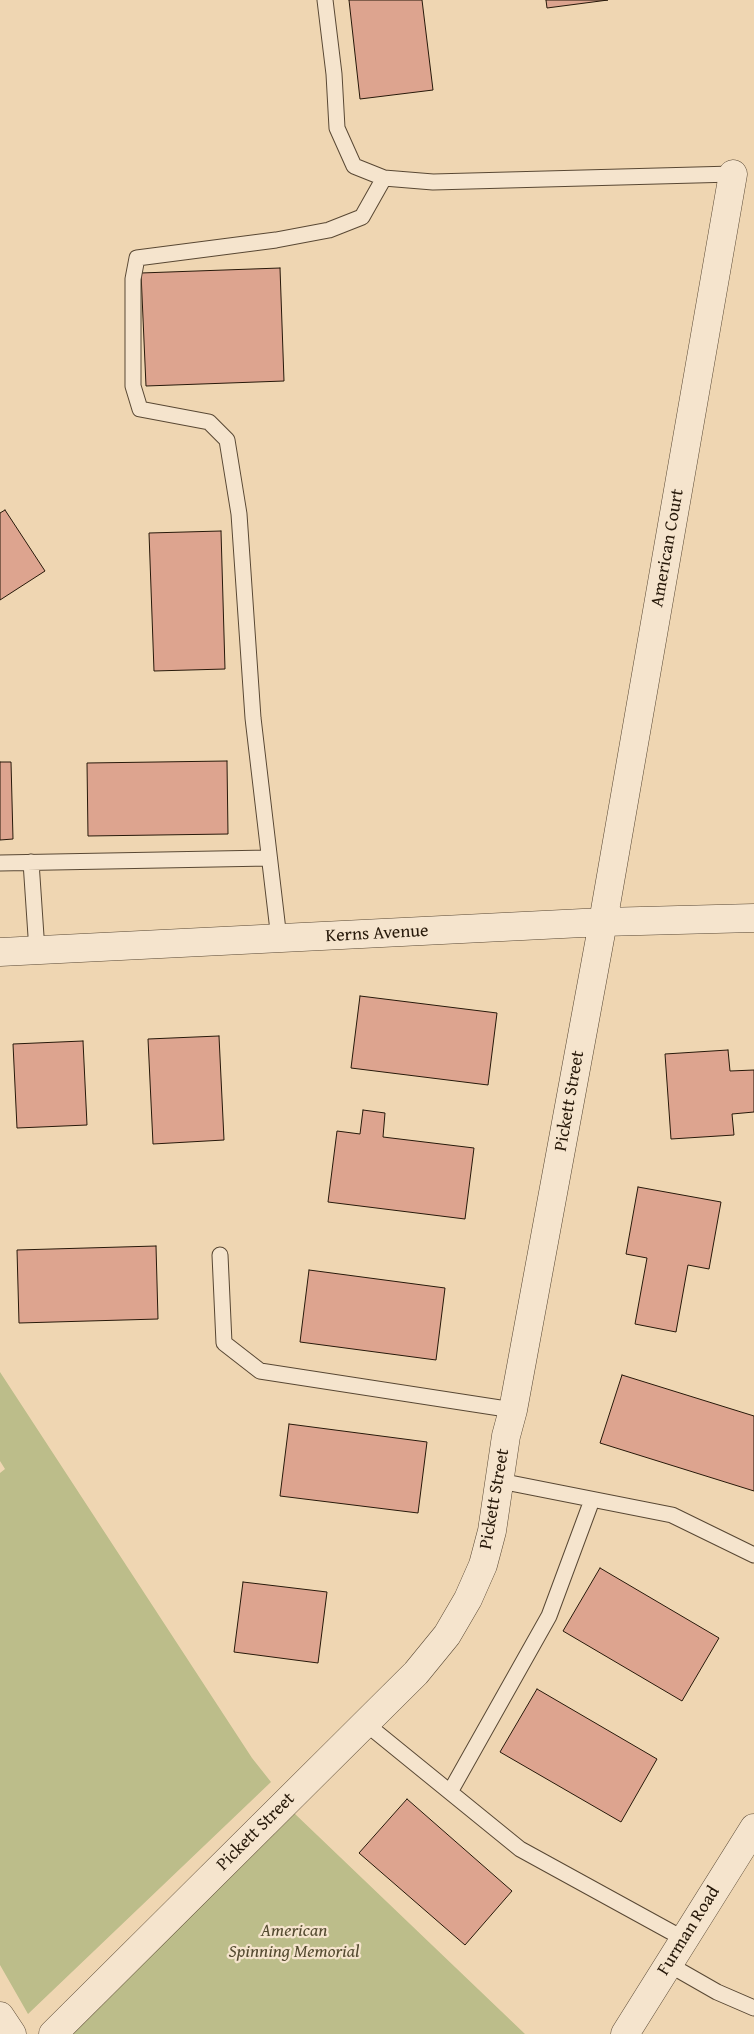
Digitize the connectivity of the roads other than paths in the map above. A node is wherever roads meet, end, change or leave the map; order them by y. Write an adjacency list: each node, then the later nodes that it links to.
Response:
1 (325, 0): 3 (lane)
2 (733, 174): 3 (lane); 8 (street, American Court)
3 (384, 178): 4 (lane)
4 (269, 858): 5 (lane); 9 (lane)
5 (31, 862): 6 (lane); 10 (lane)
6 (0, 863)
7 (754, 918): 8 (street, Kerns Avenue)
8 (603, 922): 9 (street, Kerns Avenue); 13 (street, Pickett Street)
9 (279, 939): 10 (street, Kerns Avenue)
10 (37, 950): 11 (street, Kerns Avenue)
11 (0, 952)
12 (220, 1255): 13 (lane)
13 (513, 1410): 14 (street, Pickett Street)
14 (500, 1481): 15 (lane); 17 (street, Pickett Street)
15 (592, 1500): 16 (lane); 18 (lane)
16 (754, 1555)
17 (365, 1723): 18 (lane); 25 (street, Pickett Street)
18 (450, 1792): 20 (lane)
19 (754, 1828): 20 (street, Furman Road)
20 (684, 1939): 21 (street, Furman Road)
21 (668, 1964): 22 (lane); 26 (street, Furman Road)
22 (754, 2008)
23 (0, 2016): 24 (street)
24 (12, 2034)
25 (53, 2034)
26 (625, 2034)

